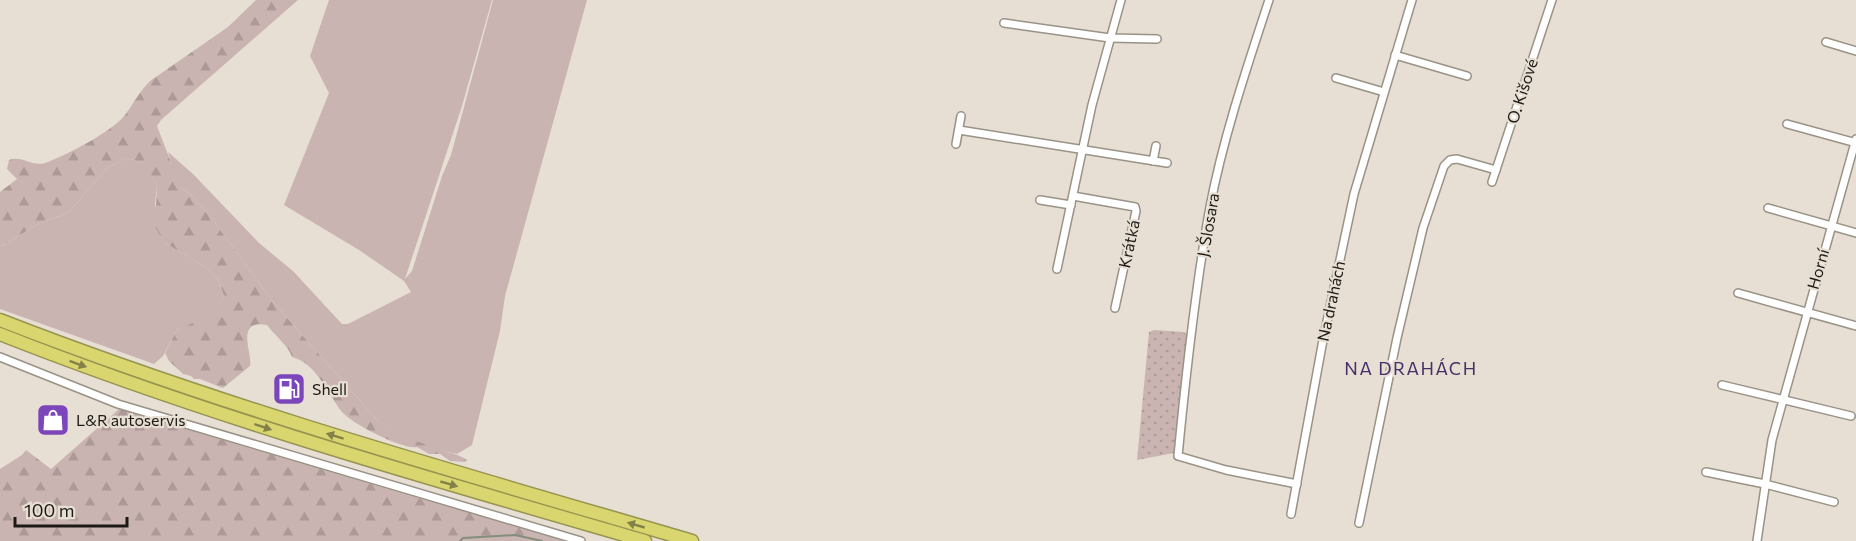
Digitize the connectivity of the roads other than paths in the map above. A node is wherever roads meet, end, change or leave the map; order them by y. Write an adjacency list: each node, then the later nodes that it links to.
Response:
1 (1121, 0): 6 (street)
2 (1269, 0): 43 (street, J. Šlosara)
3 (1412, 0): 10 (street, Na drahách)
4 (1552, 0): 23 (street, O. Kišové)
5 (1004, 23): 6 (street)
6 (1110, 38): 7 (street); 20 (street)
7 (1157, 39)
8 (1826, 42): 9 (street)
9 (1856, 51)
10 (1395, 55): 11 (street); 13 (street, Na drahách)
11 (1467, 76)
12 (1336, 78): 13 (street)
13 (1384, 92): 43 (street, Na drahách)
14 (962, 116): 16 (street)
15 (1787, 123): 17 (street, Horní)
16 (958, 130): 18 (street); 20 (street)
17 (1856, 141): 29 (street, Horní)
18 (956, 144)
19 (1156, 146): 21 (street)
20 (1083, 150): 21 (street); 25 (street)
21 (1153, 160): 22 (street)
22 (1167, 163)
23 (1496, 170): 24 (street, O. Kišové); 47 (street)
24 (1492, 182)
25 (1073, 196): 27 (street); 33 (street, Krátká)
26 (1040, 200): 27 (street)
27 (1071, 205): 31 (street)
28 (1768, 208): 29 (street, Horní)
29 (1831, 226): 30 (street, Horní); 34 (street, Horní)
30 (1856, 233)
31 (1057, 269)
32 (1738, 293): 34 (street, Horní)
33 (1115, 308)
34 (1806, 312): 36 (street, Horní); 40 (street, Horní)
35 (0, 320): 50 (highway, one-way to 35)
36 (1856, 326)
37 (0, 334): 49 (highway, one-way to 49)
38 (0, 357): 48 (street)
39 (1722, 386): 40 (street)
40 (1783, 399): 41 (street); 44 (street, Horní)
41 (1851, 416)
42 (1706, 472): 44 (street)
43 (1296, 484): 46 (street, Na drahách)
44 (1765, 484): 45 (street); 51 (street, Horní)
45 (1834, 502)
46 (1291, 514)
47 (1359, 523)
48 (581, 541)
49 (645, 541)
50 (692, 541)
51 (1757, 541)

